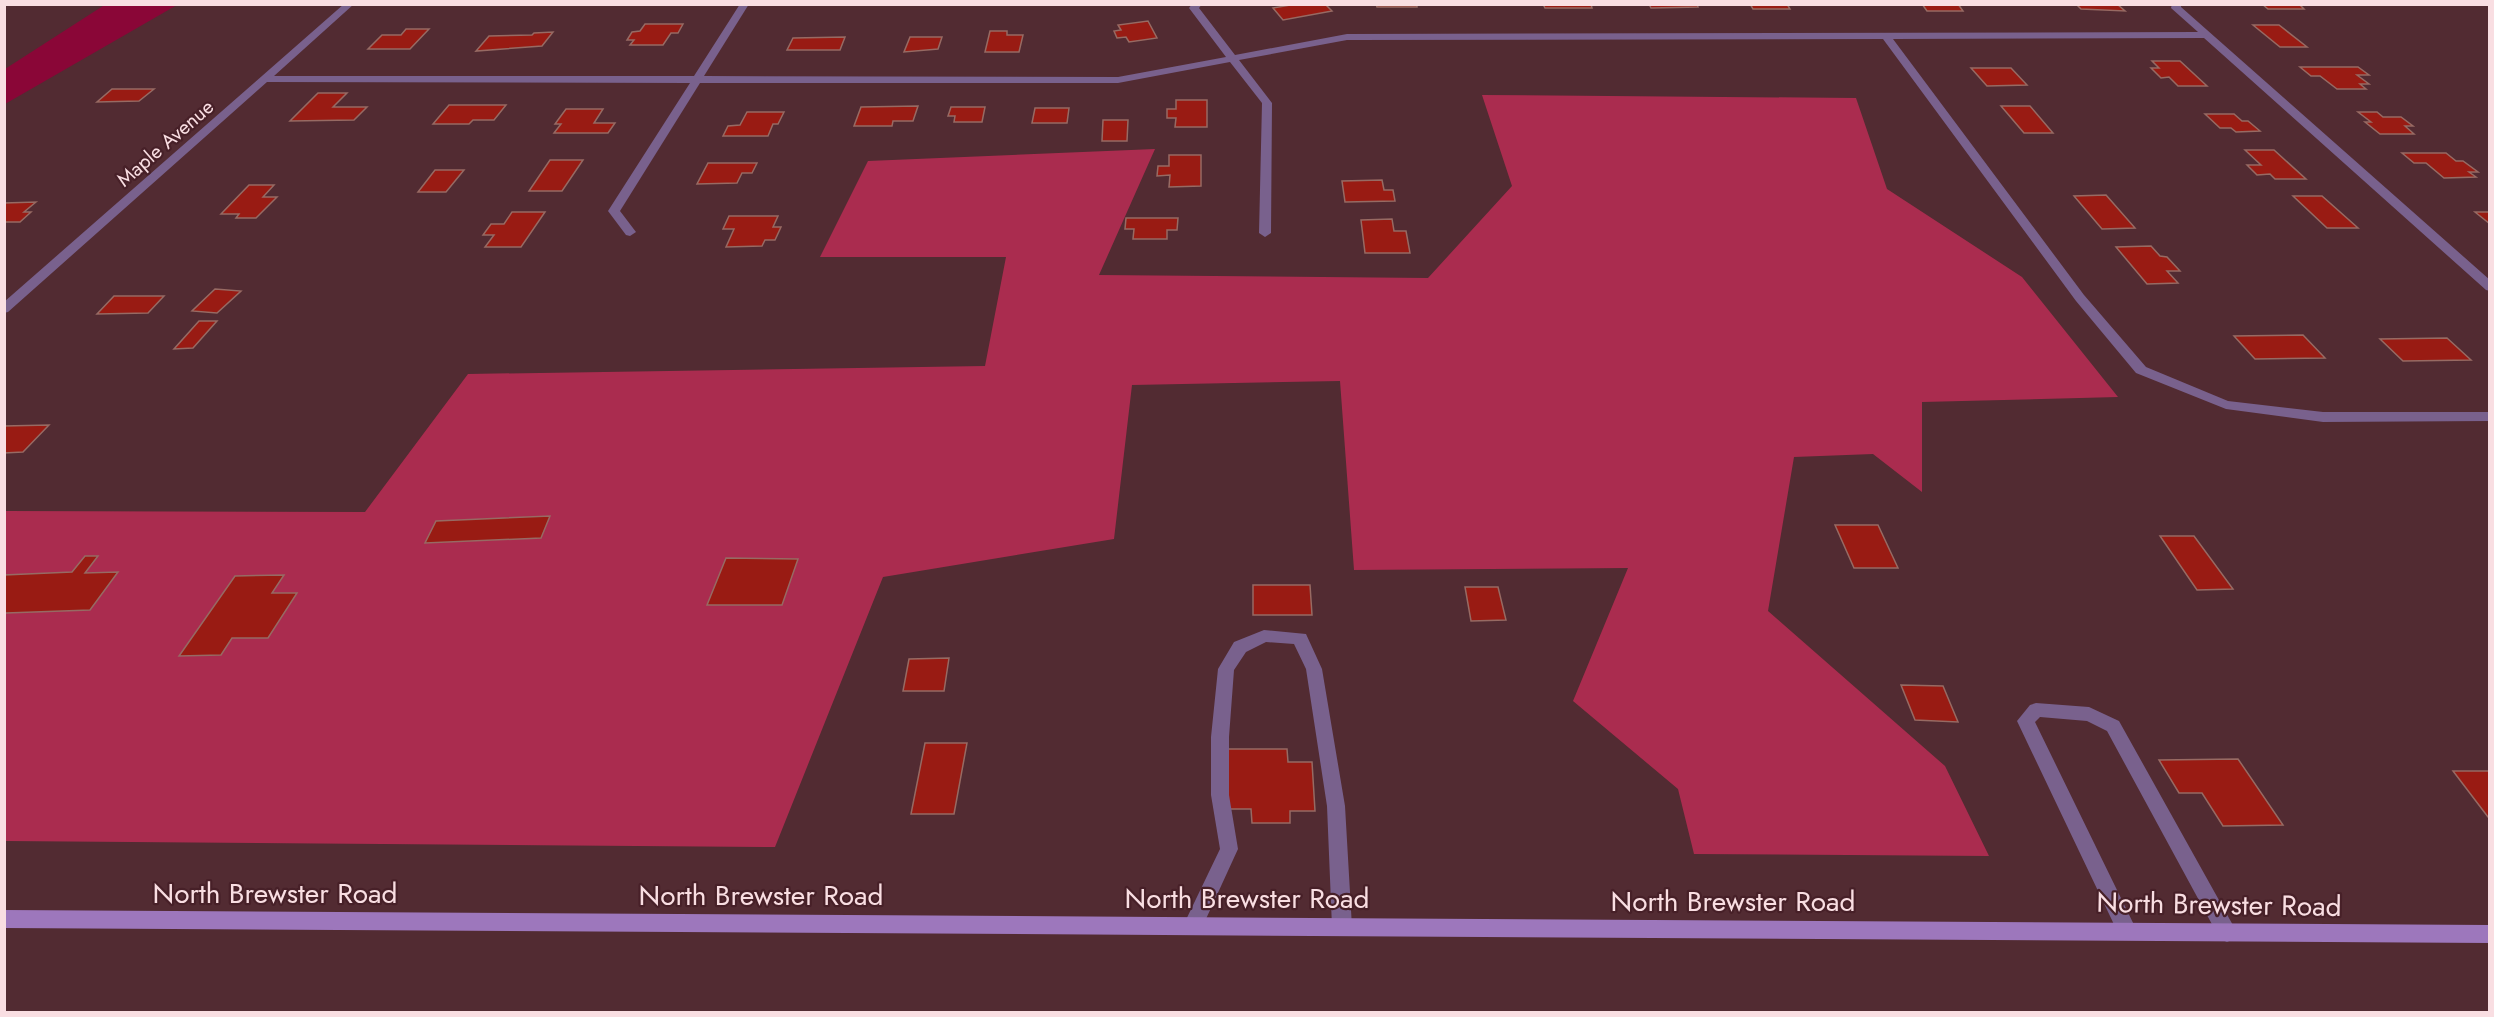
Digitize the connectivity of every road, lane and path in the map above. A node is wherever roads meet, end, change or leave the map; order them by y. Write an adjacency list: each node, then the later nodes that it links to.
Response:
1 (350, 4): 8 (street, Maple Avenue)
2 (745, 4): 9 (street)
3 (1198, 4): 7 (street)
4 (2177, 4): 5 (street)
5 (2207, 35): 6 (street); 12 (street)
6 (1887, 37): 7 (street); 14 (street)
7 (1232, 58): 9 (street); 11 (street)
8 (266, 79): 9 (street); 13 (street, Maple Avenue)
9 (697, 79): 10 (street)
10 (630, 232)
11 (1265, 233)
12 (2490, 287)
13 (4, 309)
14 (2490, 416)
15 (4, 919): 16 (main road, North Brewster Road)
16 (1193, 927): 17 (main road, North Brewster Road); 17 (street)
17 (1341, 927): 18 (main road, North Brewster Road)
18 (2127, 931): 19 (main road, North Brewster Road); 19 (street)
19 (2227, 933): 20 (main road, North Brewster Road)
20 (2490, 934)

